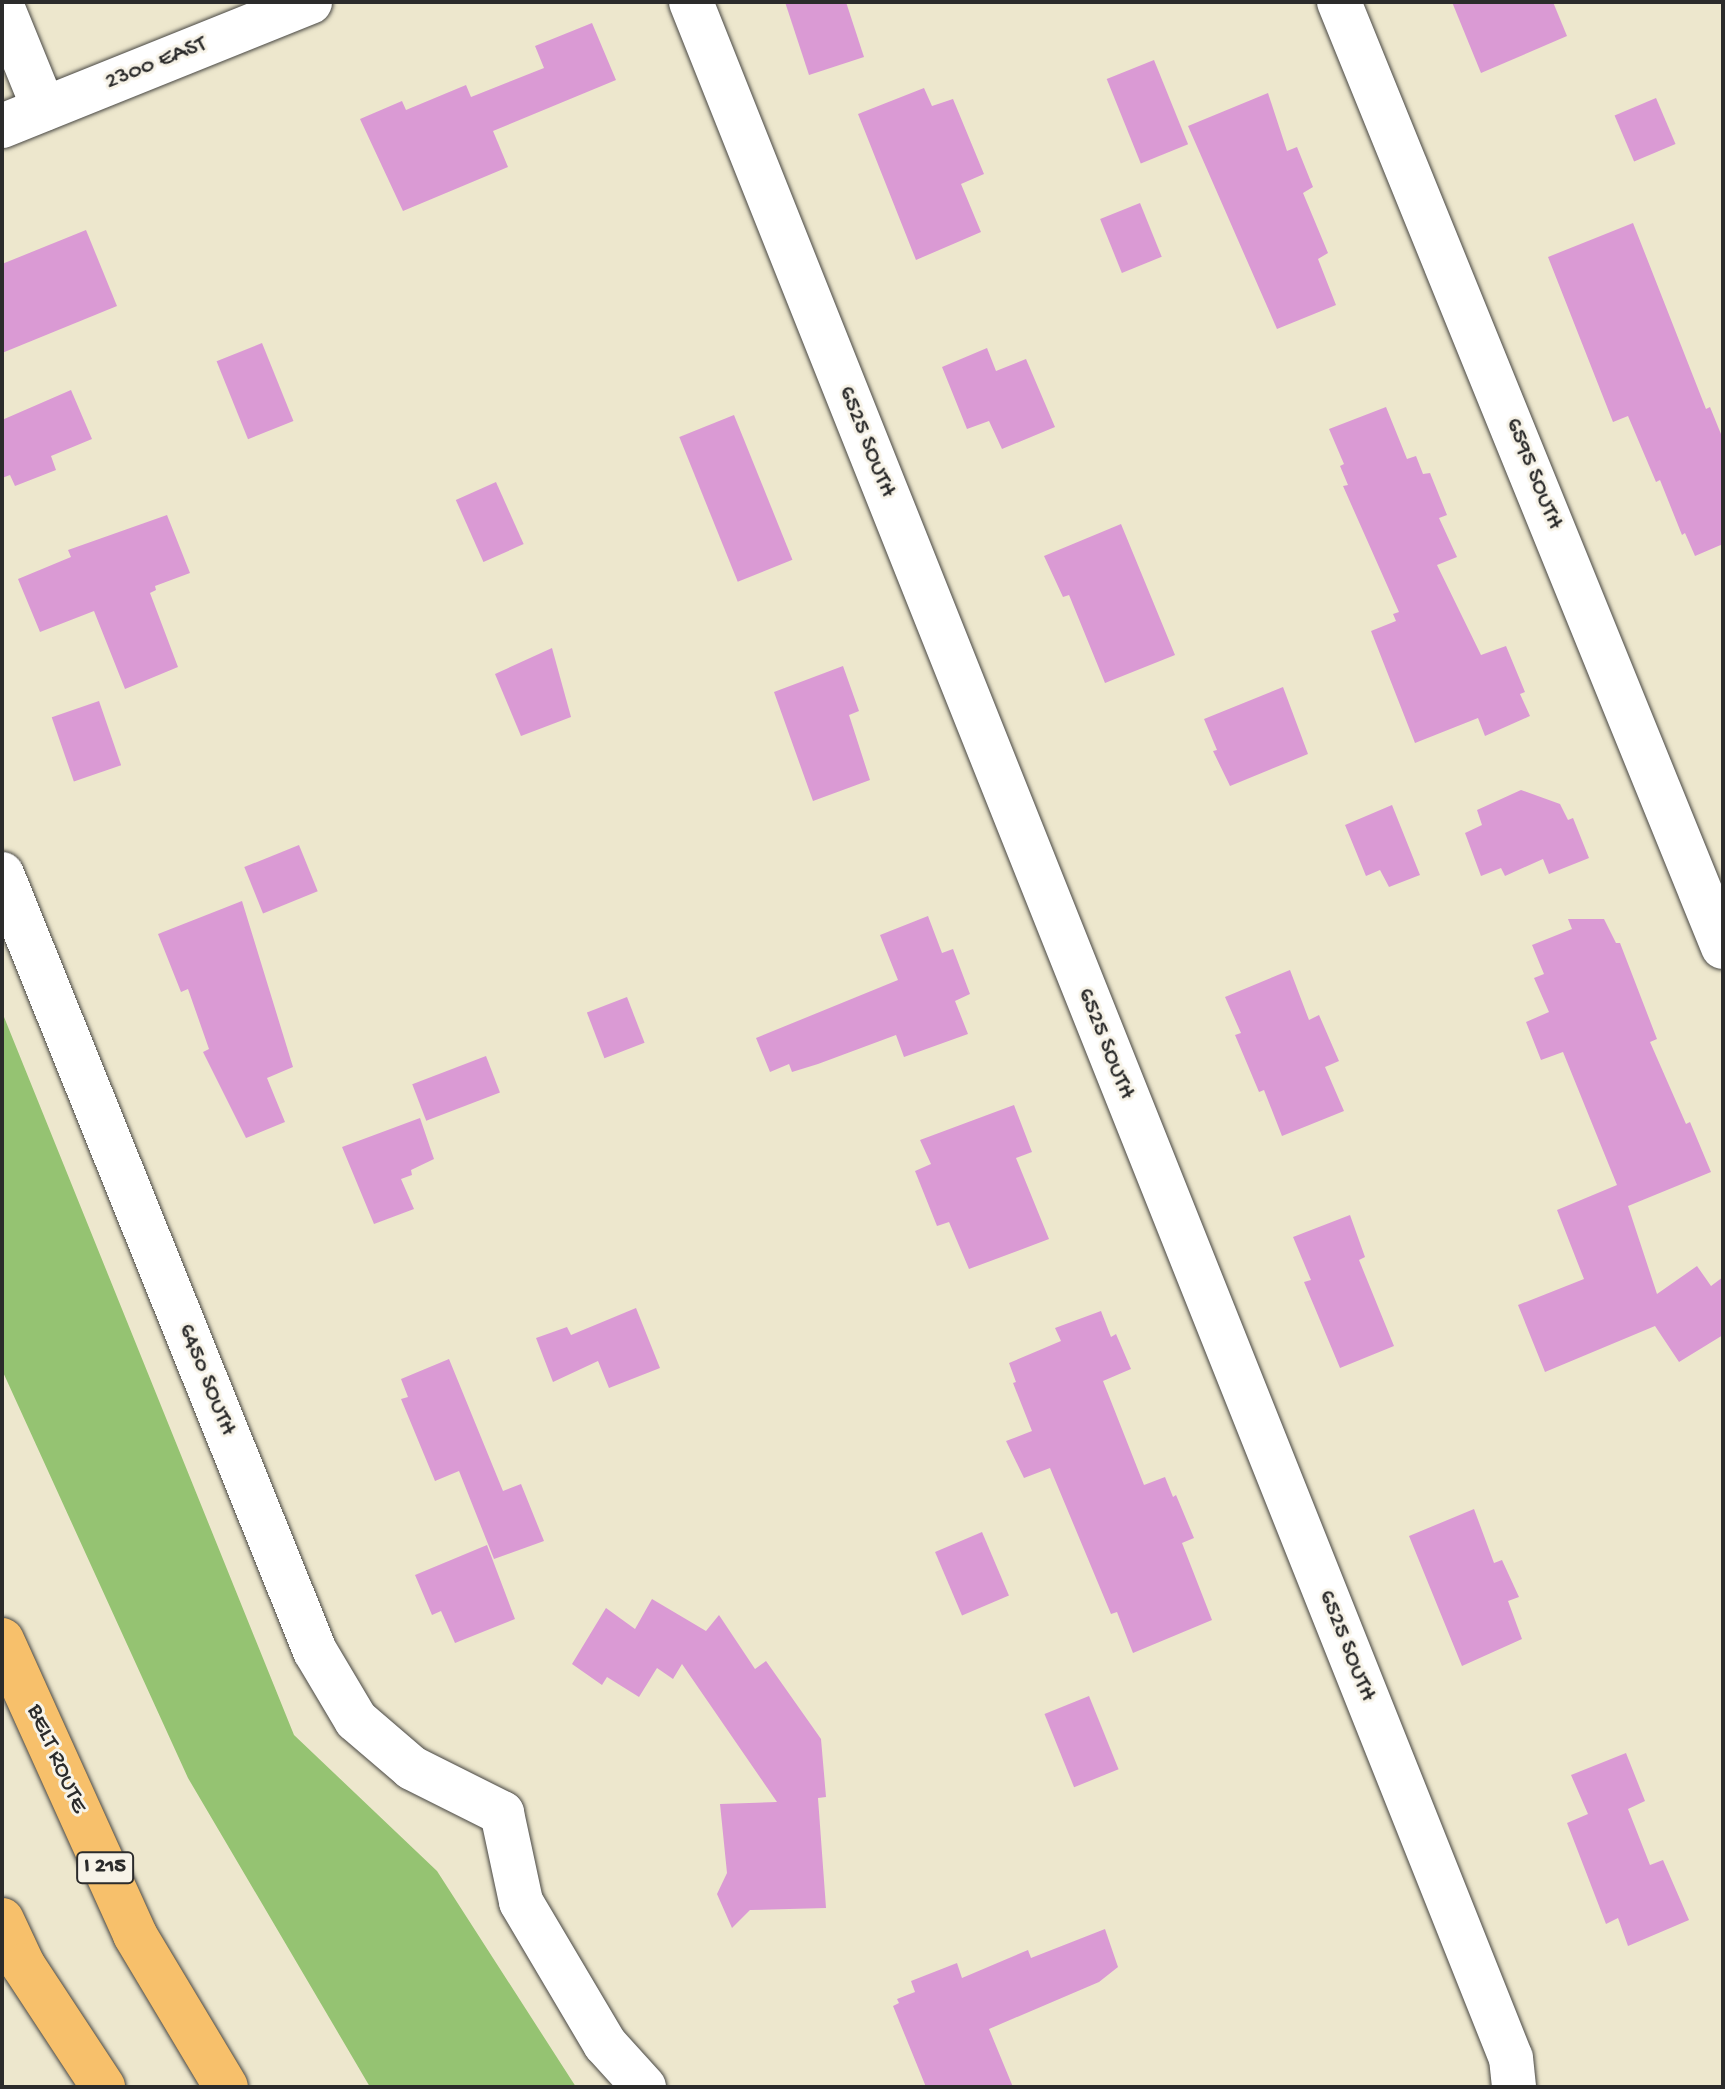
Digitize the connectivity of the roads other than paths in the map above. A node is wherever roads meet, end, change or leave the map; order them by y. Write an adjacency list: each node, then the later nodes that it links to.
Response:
1 (310, 2): 5 (street, 2300 EAST)
2 (691, 2): 18 (street, 6525 SOUTH)
3 (1339, 2): 8 (street, 6595 SOUTH)
4 (2, 6): 5 (street)
5 (44, 109): 6 (street, 2300 EAST)
6 (2, 126)
7 (2, 874): 17 (street, 6450 SOUTH)
8 (1723, 947)
9 (2, 1640): 11 (highway, BELT ROUTE / I 215)
10 (2, 1920): 12 (highway)
11 (135, 1935): 15 (highway, BELT ROUTE / I 215); 16 (highway)
12 (23, 1965): 13 (highway); 14 (highway)
13 (79, 2087)
14 (103, 2087)
15 (226, 2087)
16 (257, 2087)
17 (644, 2087)
18 (1514, 2087)

